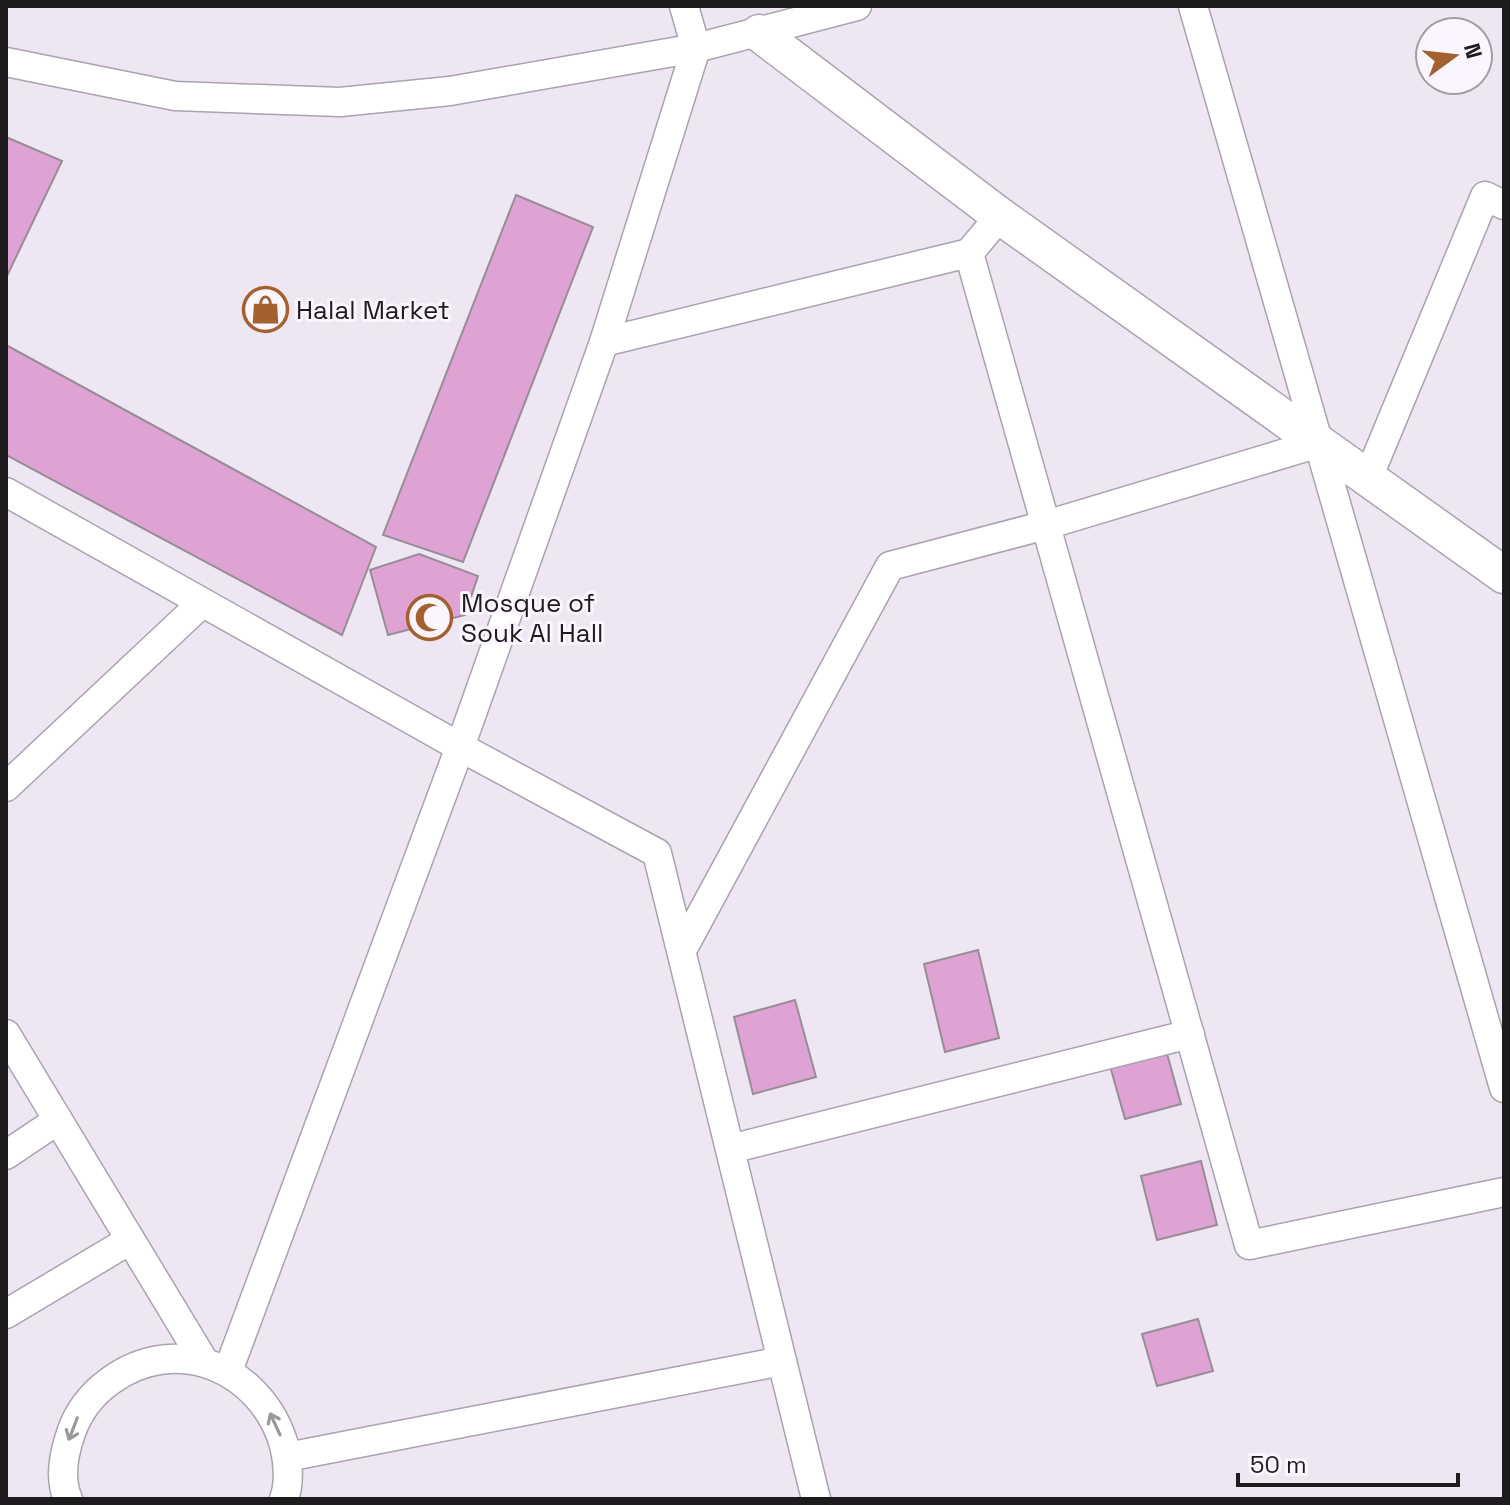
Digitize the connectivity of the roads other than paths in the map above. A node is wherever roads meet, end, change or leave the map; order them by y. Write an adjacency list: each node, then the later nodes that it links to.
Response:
1 (684, 6): 5 (street)
2 (857, 6): 4 (street)
3 (1193, 6): 11 (street)
4 (759, 33): 5 (street); 8 (street)
5 (696, 48): 6 (street); 10 (street)
6 (6, 62)
7 (1504, 205): 12 (street)
8 (1000, 216): 9 (street); 11 (street)
9 (969, 253): 10 (street); 14 (street)
10 (604, 342): 17 (street)
11 (1319, 443): 12 (street); 14 (street); 22 (street)
12 (1368, 478): 15 (street)
13 (6, 492): 16 (street)
14 (1046, 525): 19 (street); 21 (street)
15 (1504, 575)
16 (202, 603): 17 (street); 18 (street)
17 (460, 747): 19 (street); 30 (street)
18 (6, 787)
19 (682, 950): 24 (street)
20 (6, 1034): 23 (street)
21 (1190, 1034): 24 (street); 26 (street)
22 (1504, 1088)
23 (58, 1120): 25 (street); 27 (street)
24 (730, 1149): 29 (street)
25 (6, 1155)
26 (1504, 1192)
27 (130, 1240): 28 (street); 30 (street)
28 (6, 1314)
29 (782, 1361): 31 (street); 34 (street)
30 (217, 1367): 31 (street, one-way to 30); 32 (street, one-way to 32)
31 (287, 1457): 33 (street)
32 (68, 1499)
33 (284, 1499)
34 (816, 1499)

